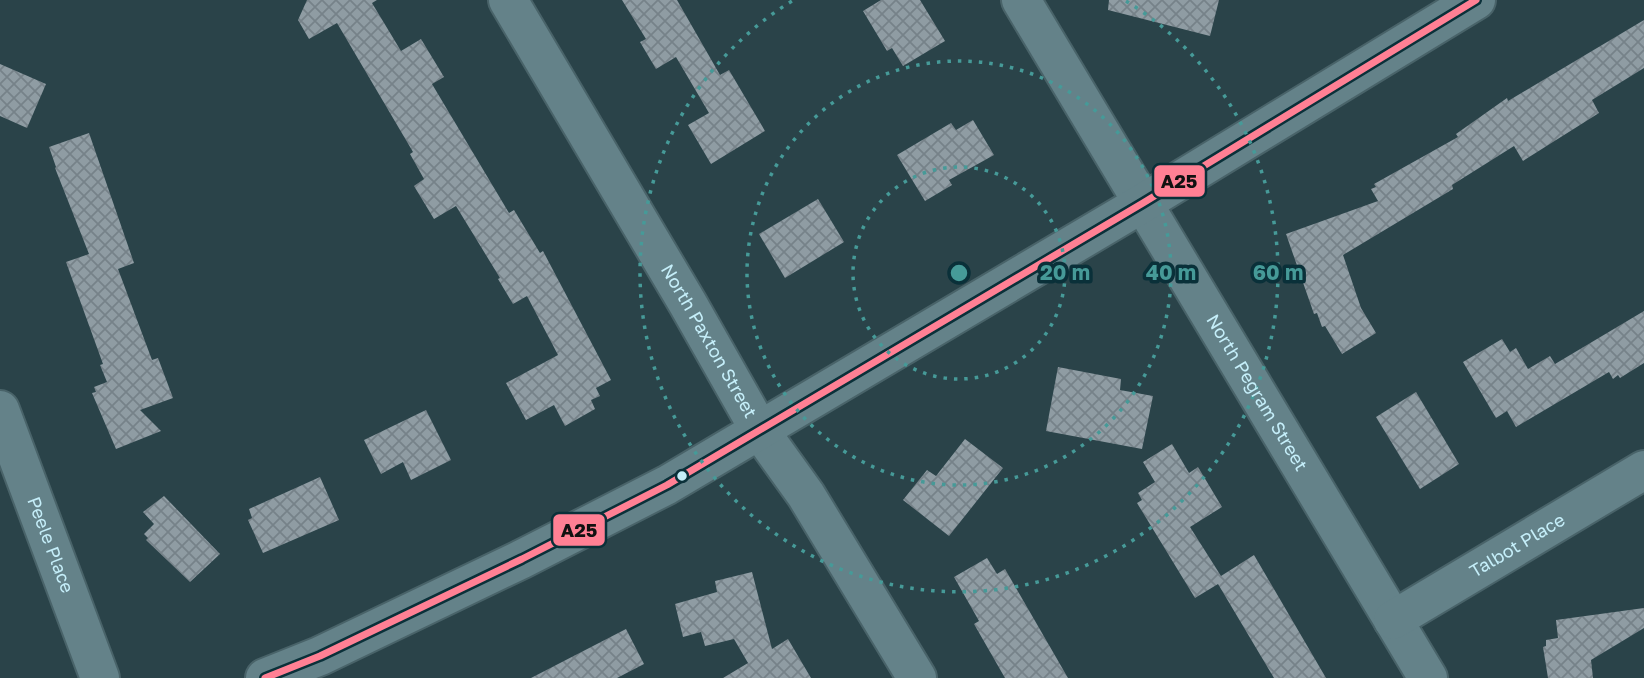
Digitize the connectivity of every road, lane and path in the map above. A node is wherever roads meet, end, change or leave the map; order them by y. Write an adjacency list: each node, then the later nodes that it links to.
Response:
1 (508, 0): 6 (street, North Paxton Street)
2 (1021, 0): 4 (street, North Pegram Street)
3 (1476, 0): 4 (street)
4 (1143, 203): 6 (street); 8 (street, North Pegram Street)
5 (0, 410): 9 (street, Peele Place)
6 (760, 431): 10 (street); 11 (street, North Paxton Street)
7 (1644, 470): 8 (street, Talbot Place)
8 (1393, 620): 12 (street, North Pegram Street)
9 (100, 678)
10 (265, 678)
11 (917, 678)
12 (1428, 678)

